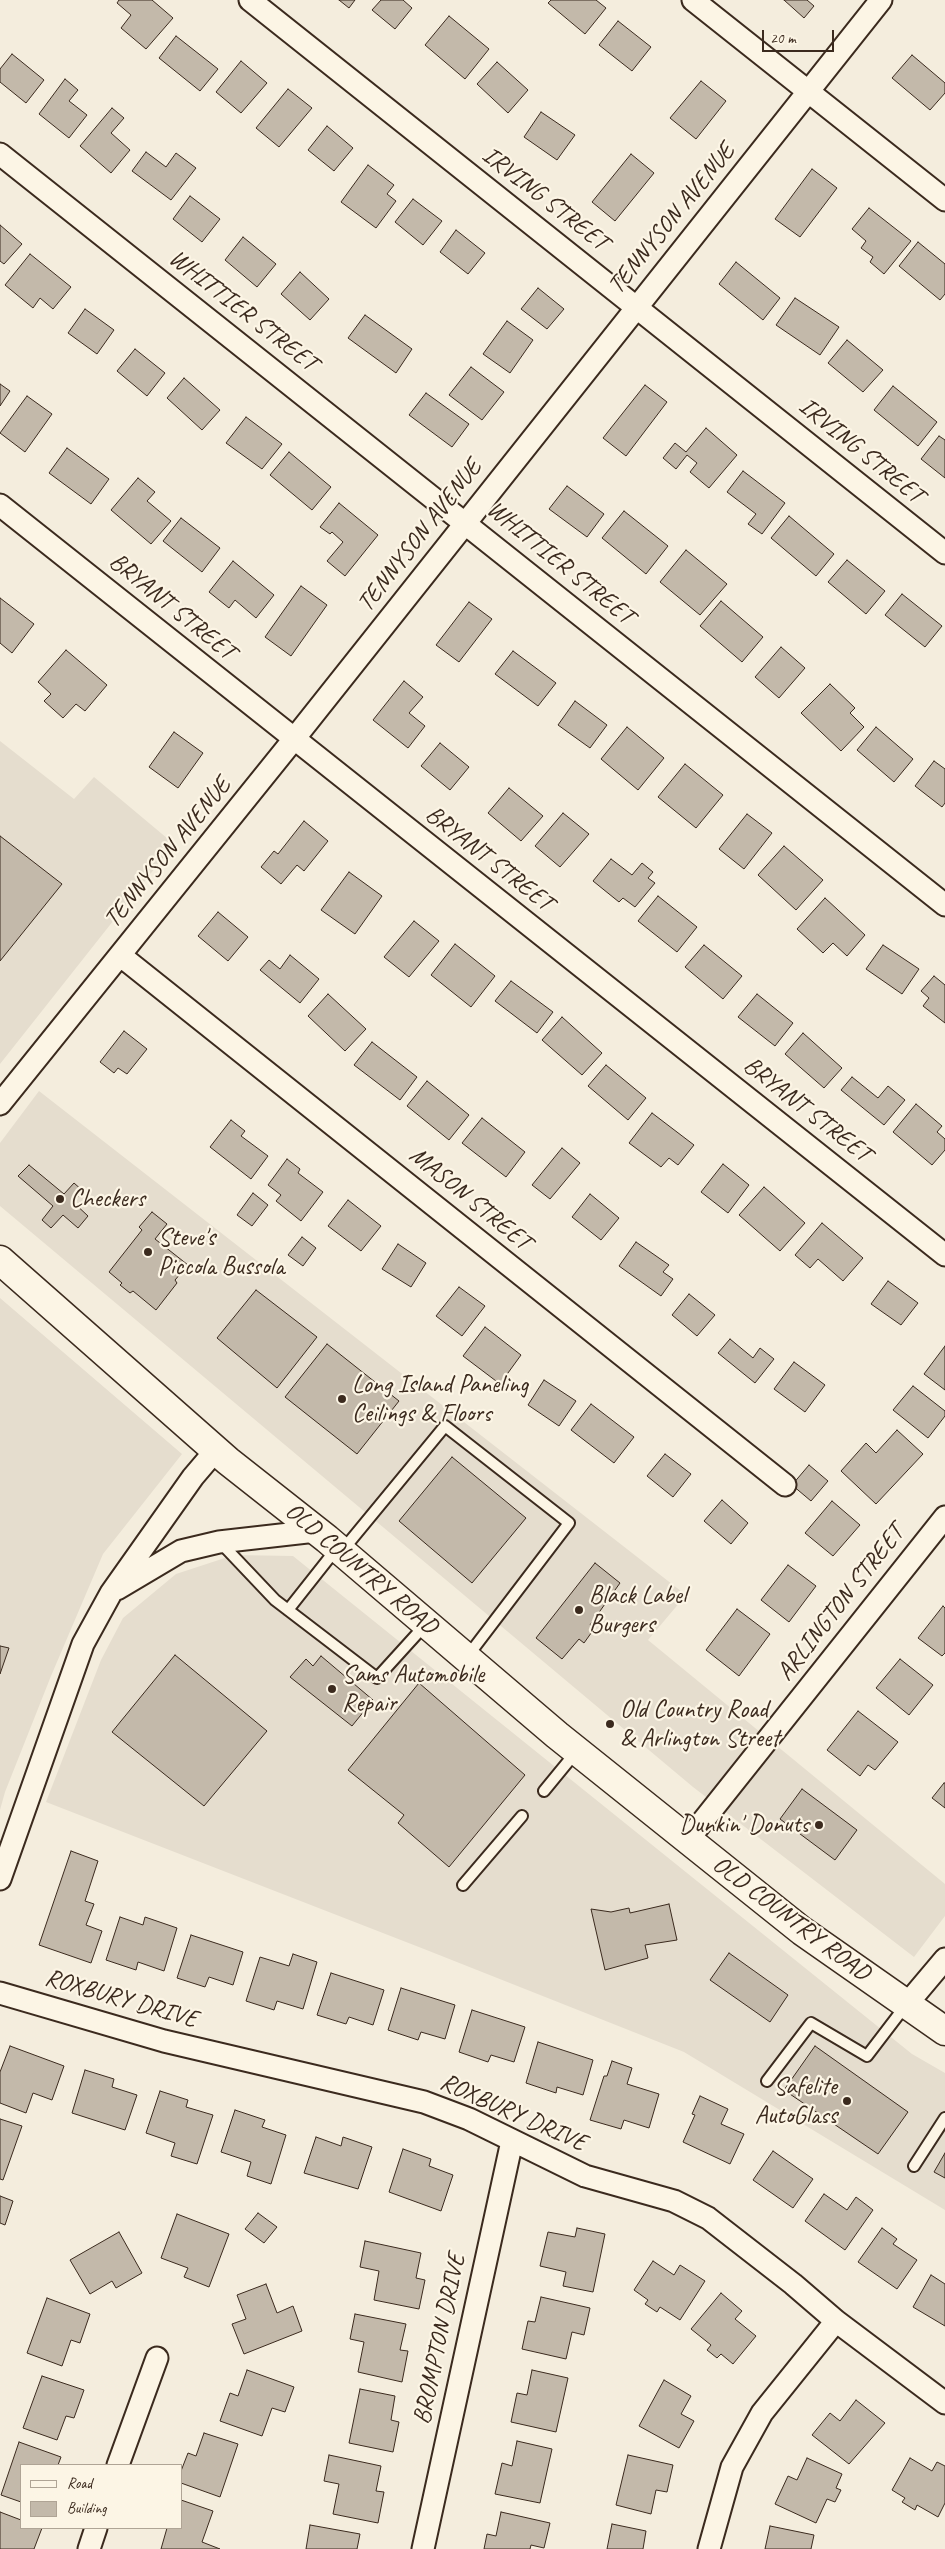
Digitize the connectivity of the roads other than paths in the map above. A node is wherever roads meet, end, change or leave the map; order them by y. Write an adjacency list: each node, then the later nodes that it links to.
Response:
1 (250, 0): 7 (street, IRVING STREET)
2 (693, 0): 4 (street)
3 (881, 0): 4 (street, TENNYSON AVENUE)
4 (808, 92): 6 (street); 7 (street, TENNYSON AVENUE)
5 (0, 154): 9 (street, WHITTIER STREET)
6 (945, 200)
7 (637, 307): 9 (street, TENNYSON AVENUE); 10 (street, IRVING STREET)
8 (0, 505): 11 (street, BRYANT STREET)
9 (465, 523): 11 (street, TENNYSON AVENUE); 12 (street, WHITTIER STREET)
10 (945, 553)
11 (294, 739): 13 (street, TENNYSON AVENUE); 15 (street, BRYANT STREET)
12 (945, 905)
13 (121, 956): 14 (street, TENNYSON AVENUE); 18 (street, MASON STREET)
14 (0, 1104)
15 (945, 1255)
16 (0, 1260): 17 (main road, OLD COUNTRY ROAD)
17 (216, 1450): 20 (main road, OLD COUNTRY ROAD); 23 (street)
18 (785, 1485)
19 (945, 1517): 30 (street, ARLINGTON STREET)
20 (316, 1531): 21 (street); 22 (main road, OLD COUNTRY ROAD)
21 (219, 1542): 23 (street); 24 (lane)
22 (340, 1550): 24 (lane); 25 (main road, OLD COUNTRY ROAD); 26 (lane)
23 (111, 1593): 31 (street)
24 (288, 1610): 25 (lane)
25 (426, 1623): 26 (main road, OLD COUNTRY ROAD)
26 (466, 1657): 27 (main road, OLD COUNTRY ROAD)
27 (576, 1751): 28 (lane); 30 (main road, OLD COUNTRY ROAD)
28 (544, 1791)
29 (522, 1816): 32 (lane)
30 (687, 1841): 35 (main road, OLD COUNTRY ROAD)
31 (0, 1879)
32 (463, 1884)
33 (945, 1959): 35 (street)
34 (0, 1993): 39 (street, ROXBURY DRIVE)
35 (907, 2004): 36 (main road, OLD COUNTRY ROAD); 37 (lane)
36 (945, 2031)
37 (767, 2082)
38 (945, 2118): 40 (lane)
39 (512, 2141): 41 (street, ROXBURY DRIVE); 47 (street, BROMPTON DRIVE)
40 (914, 2166)
41 (836, 2321): 43 (street, ROXBURY DRIVE); 48 (street)
42 (157, 2358): 44 (street)
43 (945, 2403)
44 (118, 2464)
45 (96, 2529): 46 (street)
46 (89, 2549)
47 (423, 2549)
48 (709, 2549)

